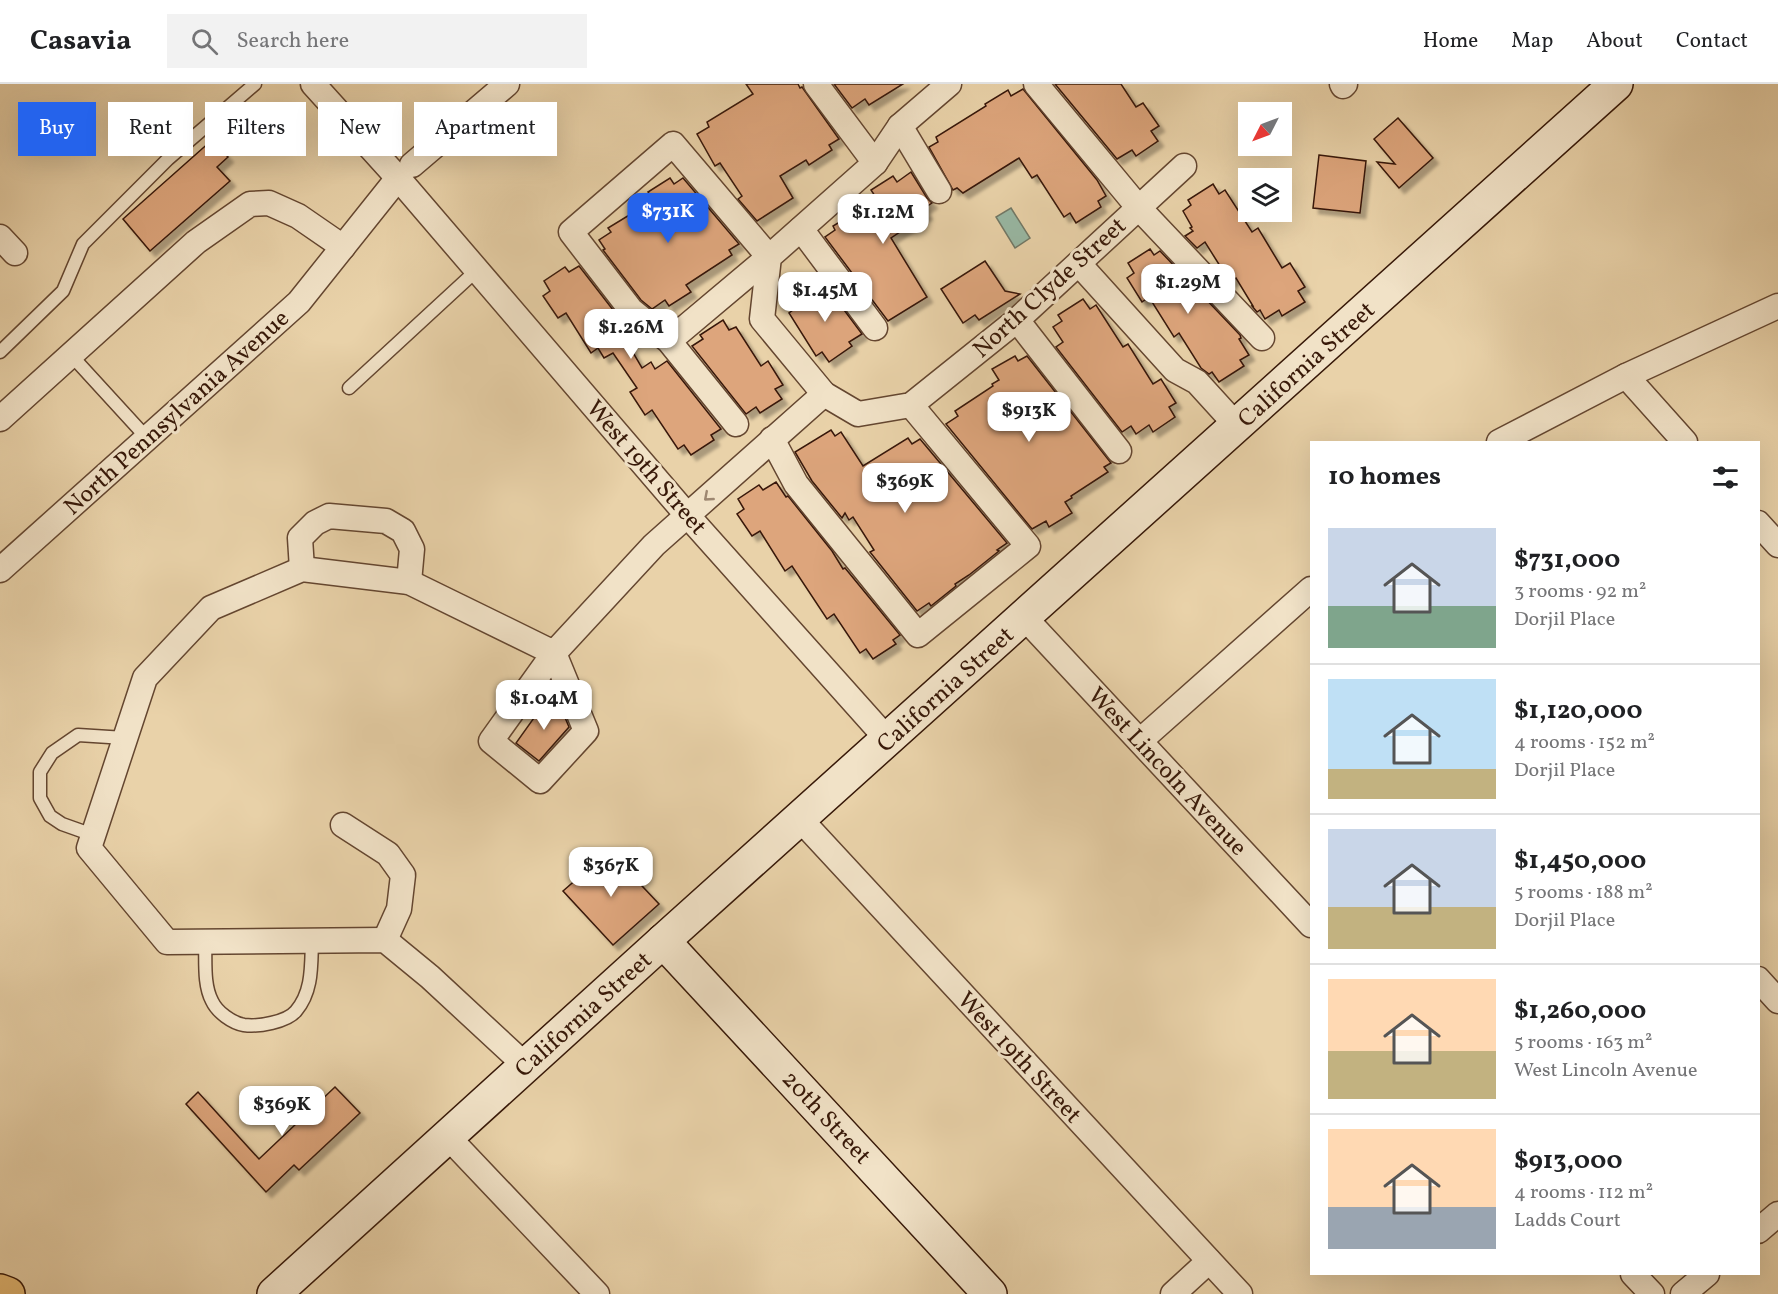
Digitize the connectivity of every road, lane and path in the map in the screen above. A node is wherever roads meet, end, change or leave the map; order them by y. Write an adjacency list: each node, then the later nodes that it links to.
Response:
1 (255, 84): 24 (lane)
2 (313, 84): 11 (street, West 19th Street)
3 (507, 84): 11 (street, North Pennsylvania Avenue)
4 (816, 84): 9 (street)
5 (949, 84): 8 (street)
6 (1036, 84): 13 (street)
7 (1616, 84): 32 (street, California Street)
8 (900, 126): 9 (street); 12 (street)
9 (875, 163): 14 (street)
10 (1184, 166): 13 (street, North Clyde Street)
11 (405, 172): 15 (street, North Pennsylvania Avenue); 18 (street, West 19th Street)
12 (939, 191)
13 (1138, 207): 17 (street, North Clyde Street); 22 (street)
14 (801, 229): 16 (street); 21 (street)
15 (343, 247): 25 (street); 33 (street, North Pennsylvania Avenue)
16 (769, 257): 23 (street); 23 (street); 28 (street)
17 (1079, 264): 20 (street, North Clyde Street); 32 (street)
18 (477, 270): 27 (lane); 38 (street, West 19th Street)
19 (1778, 306): 26 (street)
20 (1017, 320): 29 (street, North Clyde Street); 37 (street)
21 (875, 328)
22 (1262, 338)
23 (669, 341): 31 (street)
24 (0, 352)
25 (71, 355): 30 (street); 33 (lane)
26 (1626, 376): 35 (street); 36 (street)
27 (349, 388)
28 (824, 393): 29 (street); 34 (street)
29 (911, 405): 34 (street)
30 (0, 419)
31 (736, 424)
32 (1238, 426): 45 (street, California Street)
33 (147, 438): 42 (street, North Pennsylvania Avenue)
34 (772, 439): 38 (street, one-way to 38)
35 (1501, 441)
36 (1684, 441)
37 (1119, 451)
38 (687, 515): 46 (street); 48 (street, West 19th Street)
39 (1760, 525): 40 (street)
40 (1778, 545)
41 (302, 569): 43 (street); 43 (street); 47 (street)
42 (0, 570)
43 (409, 582): 46 (street)
44 (1310, 590): 49 (street)
45 (1024, 617): 48 (street, California Street); 49 (street, West Lincoln Avenue)
46 (554, 652): 46 (street)
47 (125, 738): 52 (street); 52 (lane)
48 (888, 740): 50 (street, California Street)
49 (1140, 740): 53 (street, West Lincoln Avenue)
50 (800, 819): 56 (street, California Street); 64 (street, West 19th Street)
51 (343, 825): 54 (street)
52 (93, 835): 57 (street)
53 (1310, 924)
54 (385, 940): 55 (street); 60 (street)
55 (312, 941): 57 (street); 57 (lane)
56 (663, 941): 60 (street, California Street); 71 (street, 20th Street)
57 (205, 942)
58 (1760, 981): 59 (street)
59 (1778, 1001)
60 (526, 1066): 61 (street, California Street)
61 (448, 1137): 69 (street, California Street); 70 (street)
62 (1778, 1214): 63 (street)
63 (1760, 1229)
64 (1209, 1260): 72 (street); 73 (street, West 19th Street)
65 (1634, 1275): 74 (street)
66 (1706, 1275): 75 (street)
67 (0, 1291): 68 (highway)
68 (8, 1294)
69 (274, 1294)
70 (597, 1294)
71 (990, 1294)
72 (1173, 1294)
73 (1240, 1294)
74 (1652, 1294)
75 (1683, 1294)

